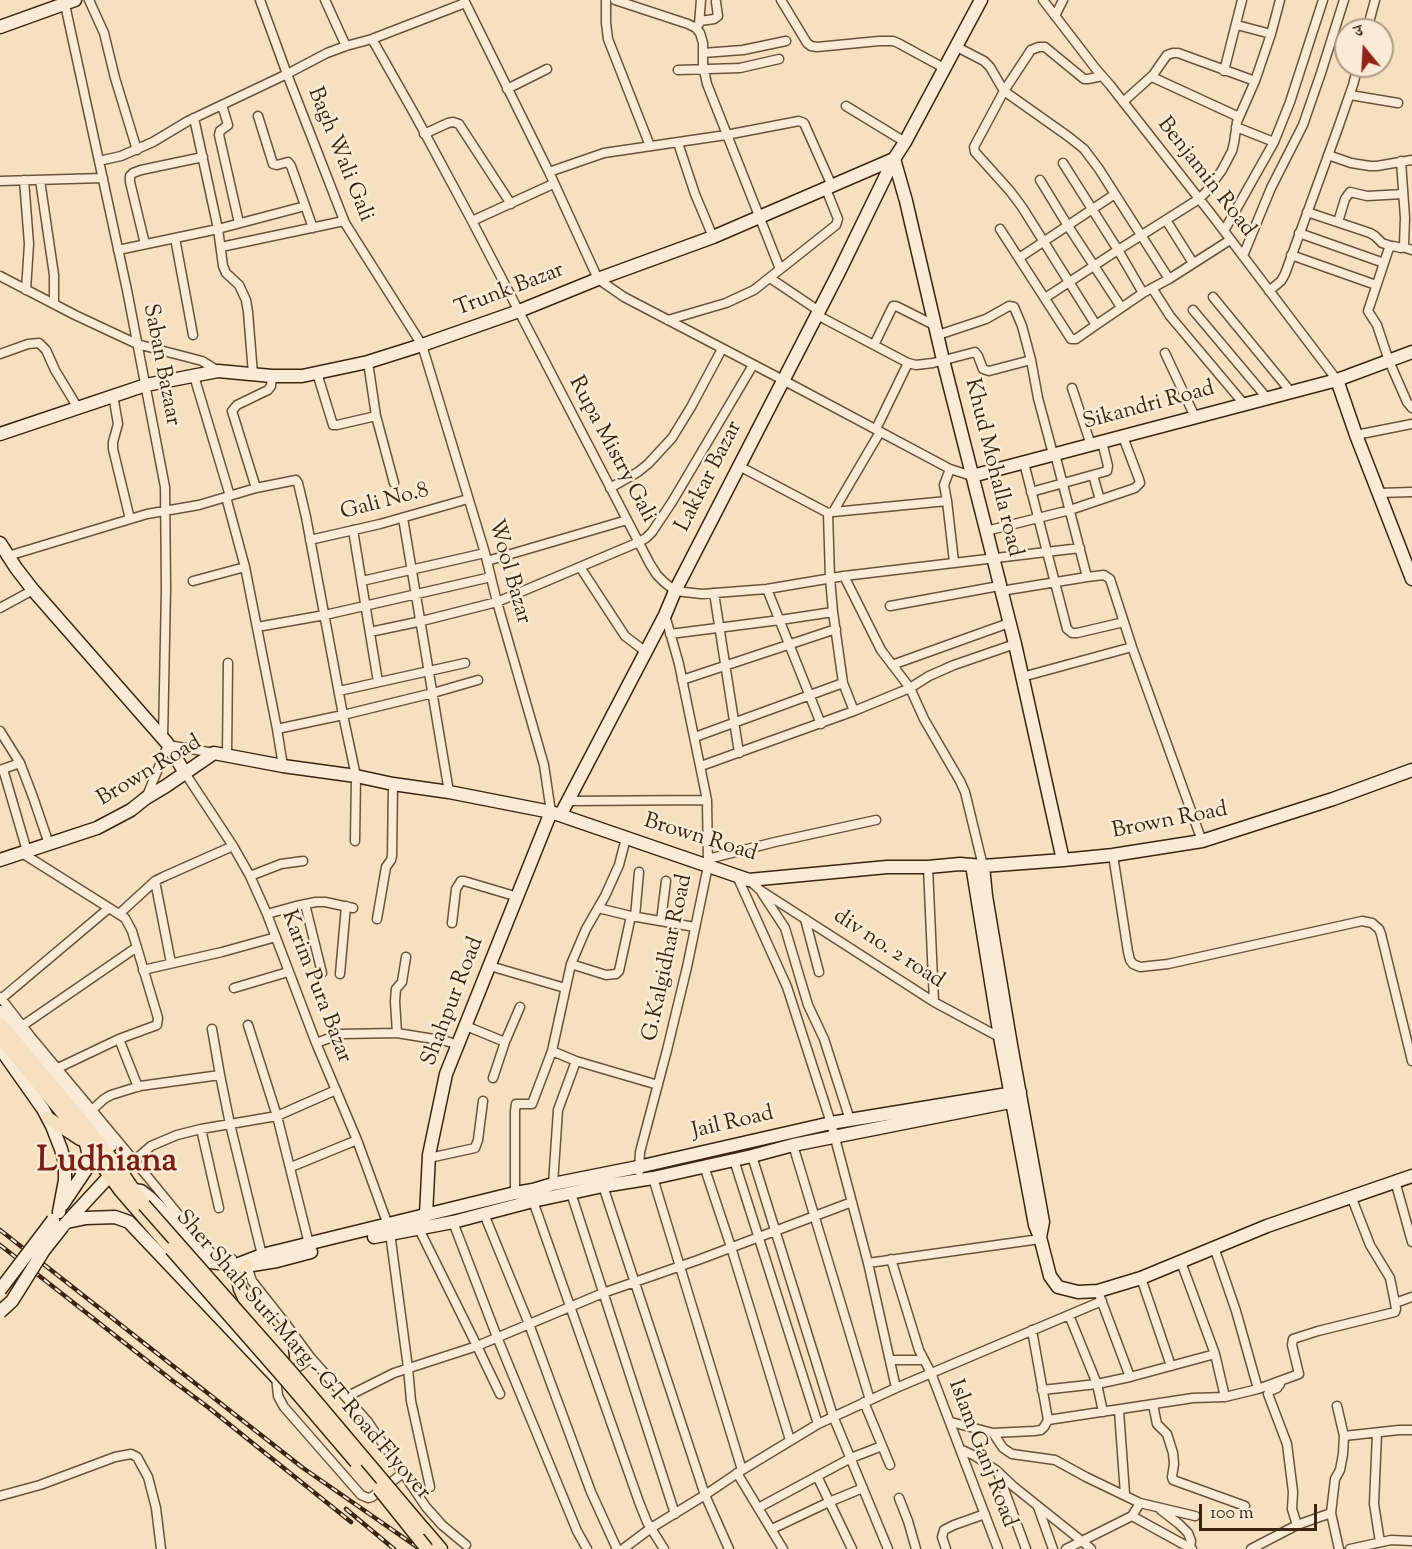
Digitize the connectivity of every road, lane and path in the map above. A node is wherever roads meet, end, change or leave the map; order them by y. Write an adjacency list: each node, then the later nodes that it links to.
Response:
1 (89, 0): 58 (street)
2 (260, 0): 36 (street, Bagh Wali Gali)
3 (325, 0): 27 (street)
4 (606, 0): 57 (street)
5 (615, 0): 21 (street)
6 (701, 0): 21 (street)
7 (781, 0): 31 (street)
8 (1043, 0): 19 (street, Benjamin Road)
9 (1063, 0): 19 (street)
10 (1242, 0): 22 (street)
11 (1280, 0): 24 (street)
12 (1323, 0): 56 (street)
13 (1344, 0): 106 (street)
14 (1375, 0): 20 (street)
15 (68, 1): 23 (street); 63 (street, Saban Bazaar)
16 (465, 1): 25 (street); 41 (street)
17 (978, 1): 28 (street)
18 (716, 3): 21 (street)
19 (1055, 16): 37 (street, Benjamin Road)
20 (1370, 18)
21 (699, 26): 29 (street)
22 (1237, 26): 24 (street); 35 (street)
23 (0, 27)
24 (1271, 34): 40 (street)
25 (372, 39): 27 (street); 52 (street, Rupa Mistry Gali)
26 (786, 41): 29 (street)
27 (345, 46): 36 (street)
28 (956, 46): 31 (street); 42 (street)
29 (703, 53): 34 (street)
30 (779, 59): 34 (street)
31 (944, 68): 55 (street)
32 (547, 69): 41 (street)
33 (678, 70): 34 (street)
34 (704, 70): 53 (street)
35 (1224, 70): 38 (street); 40 (street)
36 (287, 74): 46 (street); 83 (street, Bagh Wali Gali)
37 (1102, 76): 42 (street); 44 (street, Benjamin Road)
38 (1152, 77): 44 (street); 49 (street)
39 (1355, 78): 43 (street)
40 (1255, 81): 49 (street)
41 (507, 88): 66 (street)
42 (1004, 91): 74 (street); 97 (street)
43 (1350, 95): 45 (street); 59 (street)
44 (1123, 102): 76 (street, Benjamin Road)
45 (1398, 104)
46 (222, 105): 50 (street); 86 (street)
47 (846, 106): 55 (street)
48 (258, 116): 78 (street)
49 (1239, 117): 51 (street)
50 (194, 118): 58 (street); 60 (street)
51 (1236, 127): 56 (street); 76 (street)
52 (424, 135): 77 (street); 84 (street, Rupa Mistry Gali)
53 (726, 135): 54 (street); 73 (street); 81 (street)
54 (678, 142): 57 (street); 94 (street)
55 (905, 142): 61 (street)
56 (1274, 142): 91 (street)
57 (650, 146): 66 (street)
58 (136, 150): 63 (street)
59 (1328, 156): 64 (street); 80 (street)
60 (203, 158): 89 (street); 98 (street)
61 (894, 159): 73 (street, Trunk Bazar); 128 (street, Lakkar Bazar); 131 (street, Khud Mohalla road)
62 (1412, 160): 64 (street)
63 (99, 161): 67 (street, Saban Bazaar)
64 (1401, 161): 75 (street)
65 (1063, 163): 79 (street)
66 (549, 172): 72 (street)
67 (103, 178): 69 (street); 102 (street, Saban Bazaar)
68 (24, 180): 69 (street); 71 (street); 119 (street)
69 (40, 180): 124 (street)
70 (1040, 180): 87 (street)
71 (0, 181)
72 (553, 184): 77 (street); 114 (street)
73 (829, 188): 81 (street, Trunk Bazar); 111 (street)
74 (1115, 194): 79 (street); 93 (street)
75 (1403, 194): 85 (street); 101 (street)
76 (1199, 199): 82 (street); 91 (street, Benjamin Road)
77 (511, 204): 84 (street)
78 (305, 206): 86 (street); 88 (street)
79 (1091, 209): 87 (street); 103 (street)
80 (1307, 212): 85 (street); 92 (street)
81 (760, 217): 94 (street, Trunk Bazar); 111 (street)
82 (1166, 219): 93 (street); 108 (street)
83 (344, 221): 88 (street); 134 (street, Bagh Wali Gali)
84 (472, 221): 127 (street, Rupa Mistry Gali)
85 (1338, 222): 99 (street)
86 (239, 223): 89 (street)
87 (1068, 226): 97 (street); 110 (street)
88 (313, 228): 100 (street)
89 (218, 229): 95 (street); 100 (street)
90 (1000, 229): 107 (street)
91 (1224, 231): 96 (street, Benjamin Road)
92 (1299, 233): 105 (street); 109 (street)
93 (1142, 236): 103 (street); 115 (street)
94 (713, 237): 114 (street, Trunk Bazar)
95 (175, 238): 98 (street); 132 (street)
96 (1230, 240): 106 (street, Benjamin Road); 108 (street)
97 (1043, 243): 107 (street); 116 (street)
98 (145, 244): 102 (street)
99 (1391, 246): 101 (street); 109 (street)
100 (220, 247): 148 (street)
101 (1403, 247): 104 (street)
102 (118, 250): 133 (street, Saban Bazaar)
103 (1118, 250): 110 (street); 121 (street)
104 (1412, 250)
105 (1291, 255): 117 (street); 120 (street)
106 (1243, 256): 120 (street, Benjamin Road)
107 (1019, 258): 123 (street)
108 (1193, 263): 115 (street)
109 (1384, 263): 117 (street)
110 (1093, 266): 116 (street); 125 (street)
111 (780, 270): 113 (street)
112 (0, 276): 119 (street)
113 (770, 278): 128 (street); 129 (street)
114 (598, 279): 127 (street, Trunk Bazar); 129 (street)
115 (1169, 279): 118 (street)
116 (1069, 282): 123 (street); 130 (street)
117 (1376, 285): 142 (street)
118 (1152, 288): 121 (street); 158 (street)
119 (26, 290): 124 (street)
120 (1269, 291): 152 (street, Benjamin Road)
121 (1143, 293): 125 (street)
122 (1213, 297): 155 (street)
123 (1045, 298): 130 (street)
124 (54, 304): 133 (street)
125 (1121, 307): 130 (street)
126 (1193, 310): 157 (street)
127 (519, 311): 134 (street, Trunk Bazar); 178 (street, Rupa Mistry Gali)
128 (818, 313): 135 (street); 151 (street, Lakkar Bazar)
129 (668, 320): 136 (street)
130 (1096, 326)
131 (937, 330): 135 (street); 140 (street, Khud Mohalla road); 141 (street)
132 (193, 334)
133 (137, 344): 146 (street); 153 (street, Saban Bazaar)
134 (422, 345): 143 (street, Trunk Bazar); 183 (street, Wool Bazar)
135 (874, 345): 144 (street)
136 (722, 349): 145 (street); 178 (street)
137 (1412, 352): 142 (street, Sikandri Road)
138 (1165, 353): 162 (street)
139 (0, 354): 159 (street)
140 (943, 360): 141 (street); 144 (street); 173 (street, Khud Mohalla road)
141 (1031, 360): 169 (street)
142 (1389, 361): 152 (street, Sikandri Road); 160 (street)
143 (368, 362): 147 (street, Trunk Bazar); 161 (street)
144 (908, 363): 164 (street)
145 (753, 365): 151 (street); 196 (street)
146 (218, 371): 148 (street, Trunk Bazar); 149 (street, Trunk Bazar)
147 (317, 373): 150 (street, Trunk Bazar); 161 (street)
148 (253, 374): 150 (street, Trunk Bazar)
149 (194, 376): 153 (street, Trunk Bazar); 182 (street)
150 (272, 376): 177 (street)
151 (783, 380): 164 (street); 171 (street, Lakkar Bazar)
152 (1337, 380): 155 (street, Sikandri Road); 166 (street)
153 (146, 385): 156 (street, Trunk Bazar); 186 (street, Saban Bazaar)
154 (1072, 388): 168 (street)
155 (1291, 392): 157 (street, Sikandri Road)
156 (118, 394): 159 (street, Trunk Bazar); 191 (street)
157 (1267, 398): 158 (street, Sikandri Road)
158 (1244, 404): 162 (street, Sikandri Road)
159 (78, 408): 165 (street, Trunk Bazar)
160 (1412, 408)
161 (376, 416): 175 (street)
162 (1195, 417): 167 (street, Sikandri Road)
163 (1412, 424): 166 (street)
164 (878, 430): 172 (street); 188 (street)
165 (0, 434)
166 (1356, 435): 181 (street)
167 (1123, 437): 168 (street, Sikandri Road); 184 (street)
168 (1096, 443): 169 (street, Sikandri Road); 174 (street)
169 (1054, 454): 170 (street, Sikandri Road); 176 (street)
170 (1024, 463): 173 (street, Sikandri Road); 179 (street)
171 (739, 466): 188 (street); 218 (street, Lakkar Bazar)
172 (950, 469): 173 (street); 185 (street)
173 (972, 476): 194 (street, Khud Mohalla road)
174 (1093, 476): 176 (street); 184 (street)
175 (394, 483)
176 (1063, 483): 179 (street); 187 (street)
177 (256, 488): 182 (street); 195 (street)
178 (610, 488): 192 (street, Rupa Mistry Gali)
179 (1031, 492): 190 (street)
180 (1412, 492): 181 (street)
181 (1379, 493): 211 (street)
182 (228, 497): 186 (street); 204 (street)
183 (468, 499): 189 (street, Gali No.8); 201 (street, Wool Bazar)
184 (1100, 500): 187 (street)
185 (947, 501): 188 (street); 203 (street)
186 (166, 510): 191 (street); 262 (street, Saban Bazaar)
187 (1070, 510): 190 (street); 198 (street)
188 (830, 513): 210 (street)
189 (404, 518): 193 (street, Gali No.8); 206 (street)
190 (1038, 518): 194 (street); 199 (street)
191 (130, 519): 200 (street)
192 (627, 519): 196 (street, Rupa Mistry Gali); 201 (street)
193 (353, 530): 195 (street, Gali No.8); 213 (street)
194 (986, 531): 202 (street, Khud Mohalla road)
195 (310, 540): 226 (street)
196 (639, 542): 205 (street); 218 (street, Rupa Mistry Gali)
197 (0, 543): 200 (street)
198 (1080, 548): 199 (street); 209 (street)
199 (1047, 552): 202 (street); 214 (street)
200 (8, 556): 217 (street)
201 (486, 557): 206 (street); 208 (street, Wool Bazar)
202 (992, 558): 203 (street); 216 (street, Khud Mohalla road)
203 (954, 562): 207 (street)
204 (245, 567): 212 (street); 232 (street)
205 (580, 567): 221 (street); 240 (street)
206 (412, 570): 213 (street); 220 (street)
207 (844, 576): 210 (street); 243 (street)
208 (491, 577): 220 (street); 221 (street, Wool Bazar)
209 (1087, 577): 214 (street); 230 (street)
210 (830, 578): 215 (street); 225 (street)
211 (1412, 579)
212 (193, 581)
213 (362, 581): 222 (street)
214 (1054, 582): 216 (street); 230 (street)
215 (767, 589): 219 (street); 228 (street)
216 (1000, 589): 223 (street); 231 (street, Khud Mohalla road)
217 (33, 590): 224 (street); 262 (street)
218 (675, 591): 219 (street); 227 (street, Lakkar Bazar)
219 (714, 593): 233 (street)
220 (417, 594): 222 (street); 229 (street)
221 (497, 602): 229 (street); 278 (street, Wool Bazar)
222 (366, 605): 226 (street); 235 (street)
223 (890, 606)
224 (0, 608)
225 (833, 612): 228 (street); 234 (street)
226 (325, 615): 232 (street); 252 (street)
227 (665, 615): 236 (street, G.Kalgidhar Road); 240 (street, Lakkar Bazar)
228 (780, 620): 233 (street); 237 (street)
229 (422, 621): 235 (street); 245 (street)
230 (1124, 622): 239 (street)
231 (1009, 623): 238 (street, Khud Mohalla road); 243 (street)
232 (257, 627): 259 (street)
233 (719, 627): 236 (street); 244 (street)
234 (836, 629): 237 (street); 250 (street)
235 (370, 632): 249 (street)
236 (670, 634): 248 (street, G.Kalgidhar Road)
237 (790, 644): 244 (street); 254 (street)
238 (1014, 644): 246 (street, Khud Mohalla road); 251 (street)
239 (1132, 647): 246 (street); 282 (street)
240 (646, 652): 277 (street, Lakkar Bazar)
241 (228, 663): 265 (street)
242 (465, 663): 245 (street)
243 (892, 664): 251 (street)
244 (725, 665): 248 (street); 257 (street)
245 (430, 671): 249 (street); 253 (street)
246 (1022, 677): 289 (street, Khud Mohalla road)
247 (478, 680): 253 (street)
248 (682, 680): 261 (street, G.Kalgidhar Road)
249 (378, 682): 252 (street)
250 (843, 683): 254 (street); 255 (street)
251 (910, 688): 255 (street); 291 (street)
252 (339, 691): 256 (street)
253 (433, 693): 256 (street); 274 (street)
254 (810, 695): 257 (street); 258 (street)
255 (854, 711): 258 (street)
256 (343, 715): 259 (street); 272 (street)
257 (734, 723): 261 (street); 264 (street)
258 (822, 724): 264 (street)
259 (277, 729): 267 (street)
260 (0, 731): 266 (street)
261 (695, 736): 268 (street, G.Kalgidhar Road)
262 (165, 742): 263 (street); 271 (street); 275 (street)
263 (214, 753): 265 (street, Brown Road); 271 (street, Brown Road)
264 (739, 753): 268 (street)
265 (227, 755): 267 (street, Brown Road)
266 (20, 764): 269 (street); 283 (street)
267 (283, 766): 272 (street, Brown Road)
268 (700, 766): 276 (street, G.Kalgidhar Road)
269 (1, 770): 285 (street)
270 (1412, 770): 282 (street, Brown Road)
271 (185, 773): 275 (street, Brown Road); 284 (street, Karim Pura Bazar)
272 (356, 776): 273 (street, Brown Road); 281 (street)
273 (393, 784): 274 (street, Brown Road); 306 (street)
274 (449, 792): 278 (street, Brown Road)
275 (146, 798): 283 (street, Brown Road)
276 (707, 800): 277 (street); 290 (street, G.Kalgidhar Road)
277 (568, 801): 278 (street, Lakkar Bazar)
278 (556, 813): 280 (street, Brown Road); 299 (street, Shahpur Road)
279 (876, 820): 290 (street)
280 (626, 838): 290 (street, Brown Road); 302 (street)
281 (355, 841)
282 (1202, 841): 286 (street, Brown Road)
283 (50, 844): 285 (street, Brown Road)
284 (233, 846): 294 (street, Karim Pura Bazar); 296 (street)
285 (25, 852): 287 (street, Brown Road); 301 (street)
286 (1113, 855): 289 (street, Brown Road); 344 (street)
287 (0, 860)
288 (303, 861): 294 (street)
289 (1063, 861): 291 (street, Brown Road)
290 (708, 863): 295 (street, Brown Road); 310 (street, G.Kalgidhar Road)
291 (977, 865): 292 (street, Brown Road); 335 (street); 340 (street)
292 (928, 867): 295 (street, Brown Road); 325 (street)
293 (639, 872): 305 (street)
294 (249, 876): 304 (street, Karim Pura Bazar)
295 (743, 878): 298 (street, div no. 2 road); 358 (street)
296 (156, 881): 303 (street); 314 (street)
297 (666, 881): 308 (street)
298 (760, 890): 307 (street, div no. 2 road); 357 (street)
299 (518, 897): 309 (street); 316 (street, Shahpur Road)
300 (305, 904): 304 (street); 320 (street); 321 (street)
301 (109, 908): 303 (street); 324 (street)
302 (598, 908): 305 (street); 315 (street)
303 (119, 914): 312 (street)
304 (267, 914): 311 (street, Karim Pura Bazar)
305 (633, 916): 308 (street); 315 (street)
306 (377, 919)
307 (805, 919): 319 (street); 325 (street, div no. 2 road)
308 (661, 921): 310 (street)
309 (452, 923)
310 (695, 927): 348 (street, G.Kalgidhar Road)
311 (276, 937): 314 (street); 318 (street, Karim Pura Bazar)
312 (137, 947): 317 (street); 330 (street)
313 (406, 957): 333 (street)
314 (171, 963): 317 (street)
315 (571, 964): 323 (street)
316 (490, 966): 323 (street); 331 (street, Shahpur Road)
317 (143, 970): 336 (street)
318 (288, 972): 322 (street); 338 (street, Karim Pura Bazar)
319 (819, 972)
320 (322, 974)
321 (340, 974)
322 (234, 988)
323 (565, 988): 342 (street)
324 (1, 998): 330 (street)
325 (934, 1002): 335 (street, div no. 2 road)
326 (520, 1007): 337 (street)
327 (0, 1012): 364 (street)
328 (0, 1023): 374 (main road)
329 (248, 1025): 354 (street)
330 (22, 1026): 345 (street)
331 (466, 1026): 337 (street); 339 (street, Shahpur Road)
332 (212, 1029): 346 (street)
333 (397, 1034): 338 (street); 339 (street)
334 (0, 1037): 363 (main road)
335 (1000, 1037): 340 (street, div no. 2 road); 351 (street)
336 (119, 1039): 345 (street); 349 (street)
337 (505, 1042): 347 (street)
338 (316, 1043): 350 (street, Karim Pura Bazar)
339 (458, 1045): 367 (street, Shahpur Road)
340 (1011, 1045): 351 (street)
341 (0, 1048): 355 (street)
342 (552, 1051): 343 (street); 382 (street)
343 (576, 1060): 348 (street); 379 (street)
344 (1412, 1061)
345 (58, 1068): 353 (street)
346 (220, 1075): 349 (street); 359 (street)
347 (493, 1078)
348 (658, 1085): 373 (street, G.Kalgidhar Road)
349 (138, 1087): 353 (street)
350 (336, 1090): 354 (street); 362 (street, Karim Pura Bazar)
351 (1016, 1097): 356 (street, Jail Road); 397 (street)
352 (483, 1101): 367 (street)
353 (93, 1109): 368 (street)
354 (277, 1116): 359 (street); 372 (street)
355 (48, 1118): 363 (main road); 389 (street)
356 (894, 1118): 357 (street, Jail Road); 361 (street, Jail Road)
357 (850, 1120): 358 (street, Jail Road)
358 (831, 1123): 361 (street); 373 (street, Jail Road)
359 (230, 1124): 360 (street); 403 (street)
360 (201, 1129): 368 (street); 387 (street)
361 (835, 1136): 365 (street, Jail Road); 386 (street)
362 (357, 1140): 372 (street); 394 (street, Karim Pura Bazar)
363 (86, 1143): 370 (main road); 389 (street)
364 (111, 1145): 374 (main road)
365 (793, 1145): 366 (street, Jail Road); 391 (street)
366 (752, 1156): 369 (street, Jail Road); 395 (street)
367 (429, 1158): 390 (street, Shahpur Road)
368 (135, 1160): 408 (street)
369 (734, 1160): 371 (street, Jail Road); 396 (street)
370 (100, 1162): 374 (main road); 389 (street)
371 (704, 1166): 376 (street, Jail Road); 401 (street)
372 (291, 1167): 400 (street)
373 (638, 1167): 377 (street, G.Kalgidhar Road); 379 (street, Jail Road)
374 (114, 1171): 381 (main road, Sher Shah Suri Marg - GT Road Flyover); 389 (street); 398 (main road, Sher Shah Suri Marg - GT Road Flyover)
375 (1412, 1176): 378 (street)
376 (653, 1178): 377 (street, Jail Road); 407 (street)
377 (639, 1180): 380 (street, Jail Road)
378 (1395, 1181): 384 (street); 399 (street)
379 (553, 1184): 382 (street, Jail Road)
380 (603, 1186): 383 (street, Jail Road); 410 (street)
381 (133, 1190): 408 (street); 427 (main road, Sher Shah Suri Marg - GT Road Flyover, bridge)
382 (515, 1193): 390 (street, Jail Road)
383 (571, 1193): 385 (street, Jail Road); 412 (street)
384 (1351, 1196): 402 (street); 415 (street)
385 (533, 1201): 388 (street, Jail Road); 416 (street)
386 (852, 1202): 391 (street); 406 (street)
387 (219, 1208)
388 (484, 1214): 392 (street, Jail Road); 419 (street)
389 (62, 1215): 398 (street); 411 (street, bridge); 417 (street, bridge)
390 (426, 1215): 394 (street, Jail Road)
391 (814, 1217): 395 (street); 441 (street)
392 (453, 1222): 393 (street, Jail Road); 421 (street)
393 (418, 1227): 394 (street, Jail Road); 422 (street)
394 (389, 1229): 400 (street, Jail Road); 408 (street, Jail Road); 429 (street, Karim Pura Bazar)
395 (775, 1231): 396 (street); 446 (street)
396 (759, 1237): 401 (street); 449 (street)
397 (1040, 1238): 404 (street); 413 (street)
398 (154, 1239): 432 (street); 489 (main road, Sher Shah Suri Marg - GT Road Flyover, bridge)
399 (1412, 1242)
400 (309, 1244): 403 (street, Jail Road)
401 (731, 1247): 407 (street); 454 (street)
402 (1214, 1248): 405 (street); 436 (street)
403 (262, 1255): 408 (street, Jail Road)
404 (891, 1259): 406 (street); 426 (street, Islam Ganj Road)
405 (1181, 1262): 409 (street); 423 (street)
406 (868, 1263): 425 (street)
407 (680, 1266): 410 (street); 460 (street)
408 (241, 1268): 424 (street); 427 (main road)
409 (1141, 1278): 413 (street); 428 (street)
410 (635, 1282): 412 (street); 466 (street)
411 (0, 1290)
412 (603, 1293): 416 (street); 476 (street)
413 (1100, 1296): 418 (street); 431 (street)
414 (1412, 1298): 415 (street)
415 (1395, 1304): 433 (street)
416 (570, 1306): 419 (street); 481 (street)
417 (0, 1312)
418 (1069, 1315): 420 (street); 434 (street)
419 (529, 1324): 421 (street); 492 (street)
420 (1032, 1330): 430 (street); 437 (street)
421 (497, 1337): 422 (street); 491 (street)
422 (477, 1346): 429 (street); 438 (street)
423 (1215, 1354): 428 (street); 440 (street)
424 (311, 1358): 432 (street); 439 (street)
425 (890, 1360): 426 (street); 435 (street)
426 (924, 1360): 430 (street, Islam Ganj Road)
427 (283, 1364): 490 (main road, Sher Shah Suri Marg - GT Road Flyover, bridge)
428 (1171, 1366): 431 (street)
429 (408, 1368): 439 (street); 463 (street, Karim Pura Bazar)
430 (931, 1373): 435 (street); 448 (street, Islam Ganj Road)
431 (1130, 1377): 434 (street)
432 (279, 1378): 461 (street)
433 (1280, 1381): 436 (street); 480 (street)
434 (1097, 1384): 437 (street); 445 (street)
435 (897, 1388): 441 (street)
436 (1258, 1389): 440 (street)
437 (1042, 1390): 447 (street)
438 (500, 1394)
439 (346, 1396): 461 (street)
440 (1226, 1397): 442 (street)
441 (867, 1401): 446 (street); 455 (street)
442 (1153, 1405): 444 (street); 471 (street)
443 (1337, 1406): 453 (street)
444 (1119, 1410): 445 (street); 465 (street)
445 (1103, 1412): 447 (street)
446 (833, 1416): 449 (street); 457 (street)
447 (1048, 1420): 451 (street)
448 (951, 1422): 451 (street); 456 (street, Islam Ganj Road)
449 (818, 1424): 454 (street)
450 (1412, 1430): 452 (street)
451 (993, 1433): 465 (street)
452 (1377, 1433): 453 (street); 485 (street)
453 (1344, 1436): 475 (street)
454 (790, 1440): 460 (street)
455 (882, 1446): 457 (street); 458 (street)
456 (960, 1449): 459 (street); 477 (street, Islam Ganj Road)
457 (850, 1458): 462 (street); 464 (street)
458 (890, 1465)
459 (996, 1470): 472 (street); 502 (street)
460 (739, 1471): 466 (street); 473 (street)
461 (403, 1473): 486 (street)
462 (817, 1476): 469 (street); 473 (street)
463 (430, 1487)
464 (863, 1488): 469 (street); 498 (street)
465 (1125, 1494): 470 (street)
466 (705, 1495): 476 (street); 495 (street)
467 (0, 1496): 488 (street)
468 (899, 1498): 499 (street)
469 (829, 1502): 482 (street); 497 (street)
470 (1140, 1503): 474 (street); 478 (street)
471 (1245, 1506)
472 (1038, 1507): 484 (street); 503 (street)
473 (758, 1508): 482 (street)
474 (1158, 1508): 479 (street); 487 (street)
475 (1331, 1513): 480 (street); 507 (street)
476 (675, 1514): 481 (street)
477 (985, 1514): 500 (street); 501 (street, Islam Ganj Road)
478 (1132, 1516): 484 (street); 487 (street)
479 (1195, 1516)
480 (1297, 1525): 506 (street)
481 (651, 1528): 493 (street); 494 (street)
482 (772, 1529): 496 (street)
483 (1412, 1540): 485 (street)
484 (1083, 1542): 504 (street); 505 (street)
485 (1380, 1542): 508 (street)
486 (466, 1545)
487 (1191, 1548)
488 (160, 1549)
489 (428, 1549)
490 (441, 1549)
491 (587, 1549)
492 (617, 1549)
493 (623, 1549)
494 (664, 1549)
495 (729, 1549)
496 (783, 1549)
497 (852, 1549)
498 (888, 1549)
499 (916, 1549)
500 (946, 1549)
501 (998, 1549)
502 (1026, 1549)
503 (1053, 1549)
504 (1066, 1549)
505 (1091, 1549)
506 (1251, 1549)
507 (1339, 1549)
508 (1350, 1549)

